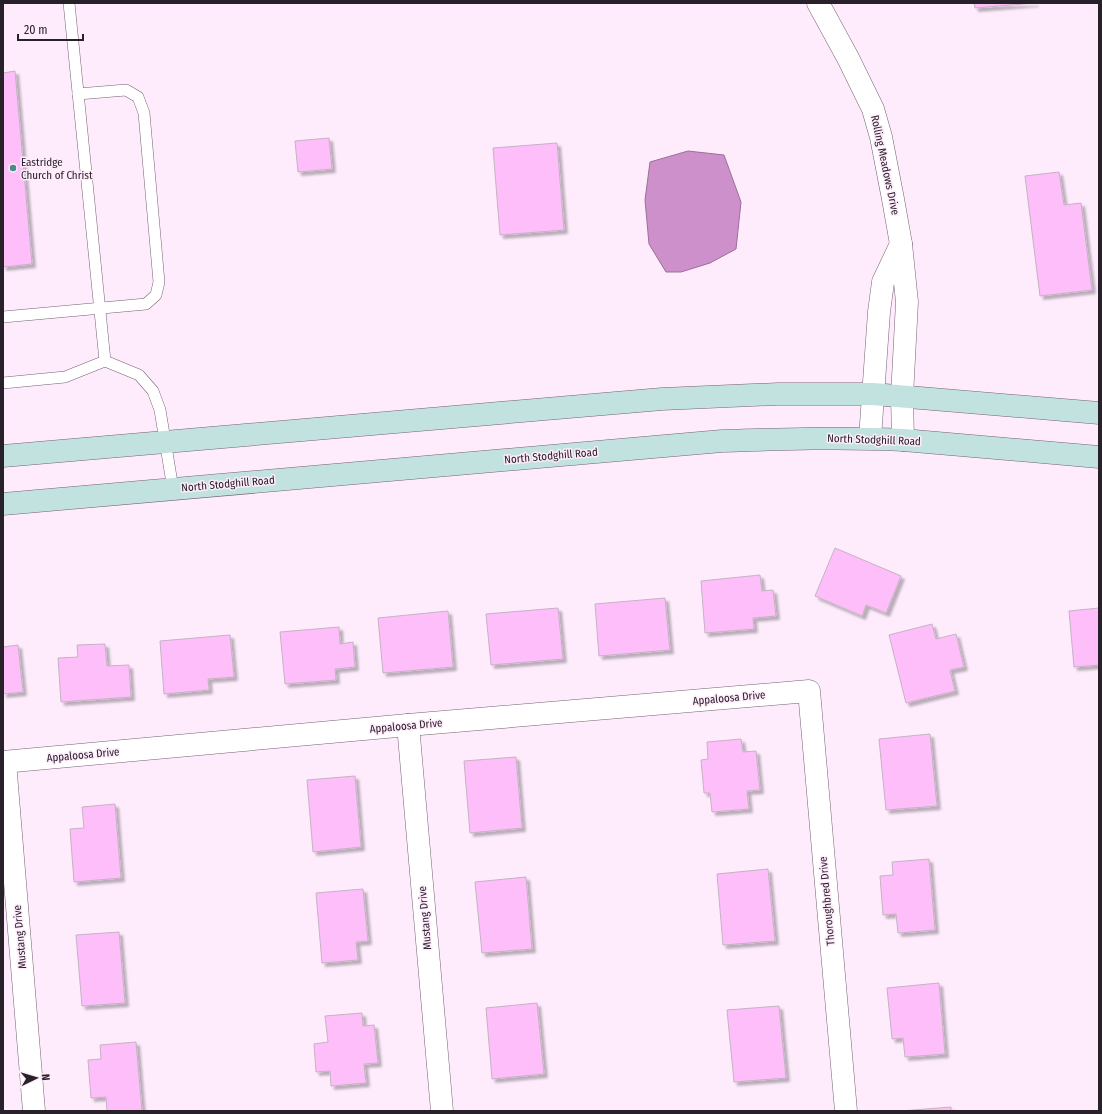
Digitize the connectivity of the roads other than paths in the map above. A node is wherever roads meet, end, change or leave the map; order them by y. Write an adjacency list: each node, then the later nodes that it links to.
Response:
1 (69, 3): 3 (lane)
2 (818, 3): 4 (street, Rolling Meadows Drive)
3 (78, 94): 5 (lane); 5 (lane)
4 (901, 244): 9 (street); 10 (street, Rolling Meadows Drive)
5 (100, 308): 6 (lane); 7 (lane)
6 (3, 318)
7 (105, 361): 8 (lane); 14 (lane)
8 (3, 383)
9 (873, 394): 10 (main road); 12 (street); 14 (main road)
10 (902, 396): 11 (main road); 13 (street, Rolling Meadows Drive)
11 (1099, 413)
12 (870, 438): 13 (main road, North Stodghill Road); 17 (main road, North Stodghill Road)
13 (903, 440): 16 (main road, North Stodghill Road)
14 (165, 442): 15 (main road); 17 (lane)
15 (3, 456)
16 (1099, 457)
17 (173, 489): 18 (main road, North Stodghill Road)
18 (3, 504)
19 (809, 691): 20 (street, Appaloosa Drive); 24 (street, Thoroughbred Drive)
20 (408, 725): 21 (street, Appaloosa Drive); 23 (street, Mustang Drive)
21 (4, 762): 22 (street, Mustang Drive)
22 (34, 1111)
23 (442, 1111)
24 (846, 1111)

